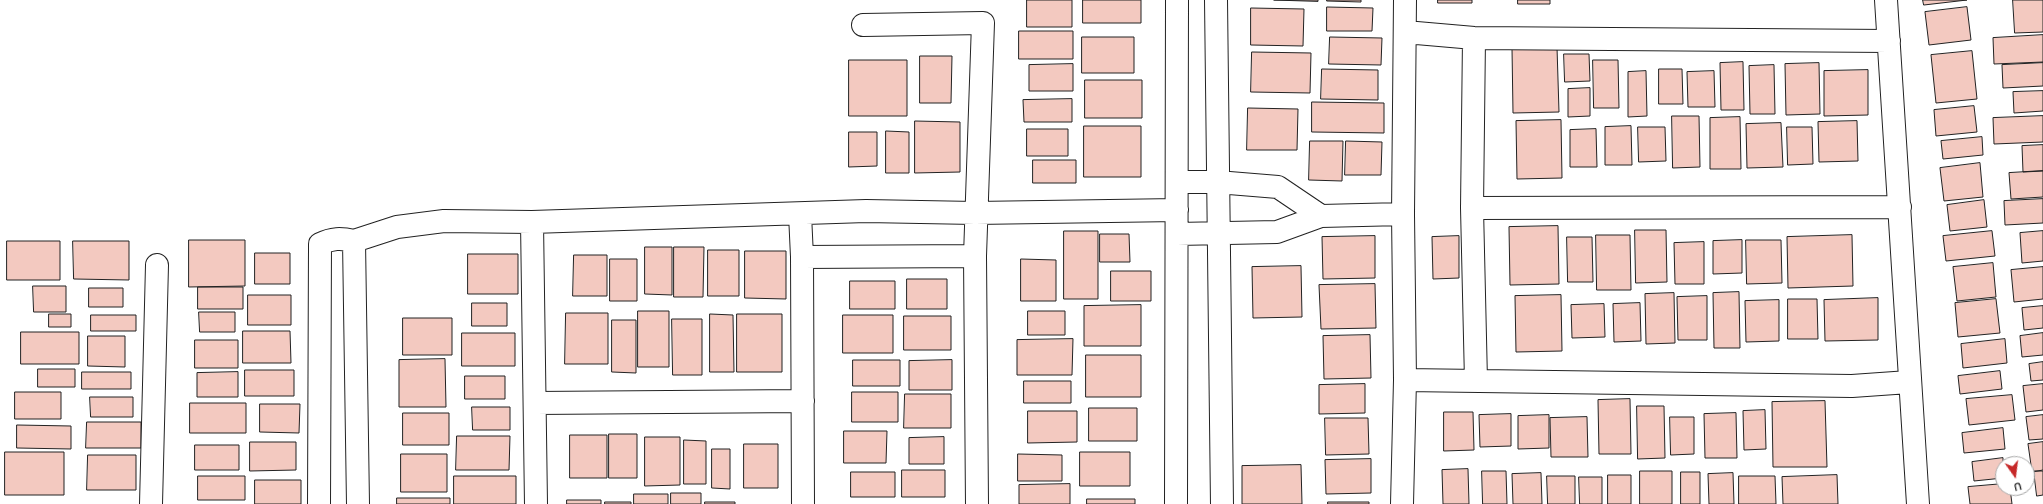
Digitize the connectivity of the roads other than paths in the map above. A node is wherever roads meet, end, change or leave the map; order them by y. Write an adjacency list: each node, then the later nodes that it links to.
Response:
1 (1177, 0): 9 (street)
2 (1216, 0): 10 (street)
3 (1405, 0): 6 (street)
4 (1886, 0): 8 (street)
5 (863, 25): 14 (street)
6 (1405, 32): 7 (street); 16 (street)
7 (1474, 38): 8 (street); 12 (street)
8 (1888, 40): 11 (street)
9 (1178, 182): 10 (street); 13 (street)
10 (1217, 182): 17 (street); 19 (street)
11 (1900, 207): 12 (street); 27 (street)
12 (1472, 208): 26 (street)
13 (1177, 210): 14 (street); 20 (street)
14 (975, 213): 15 (street); 22 (street)
15 (800, 214): 18 (street); 23 (street)
16 (1403, 214): 17 (street); 25 (street)
17 (1321, 216): 19 (street)
18 (532, 222): 21 (street); 29 (street)
19 (1218, 233): 20 (street); 37 (street)
20 (1177, 234): 36 (street)
21 (354, 241): 31 (street); 32 (street)
22 (974, 256): 23 (street); 35 (street)
23 (802, 257): 28 (street)
24 (157, 265): 30 (street)
25 (1405, 380): 26 (street); 38 (street)
26 (1476, 381): 27 (street)
27 (1909, 382): 39 (street)
28 (803, 401): 29 (street); 34 (street)
29 (535, 403): 33 (street)
30 (151, 504)
31 (319, 504)
32 (358, 504)
33 (536, 504)
34 (803, 504)
35 (977, 504)
36 (1176, 504)
37 (1222, 504)
38 (1402, 504)
39 (1918, 504)

